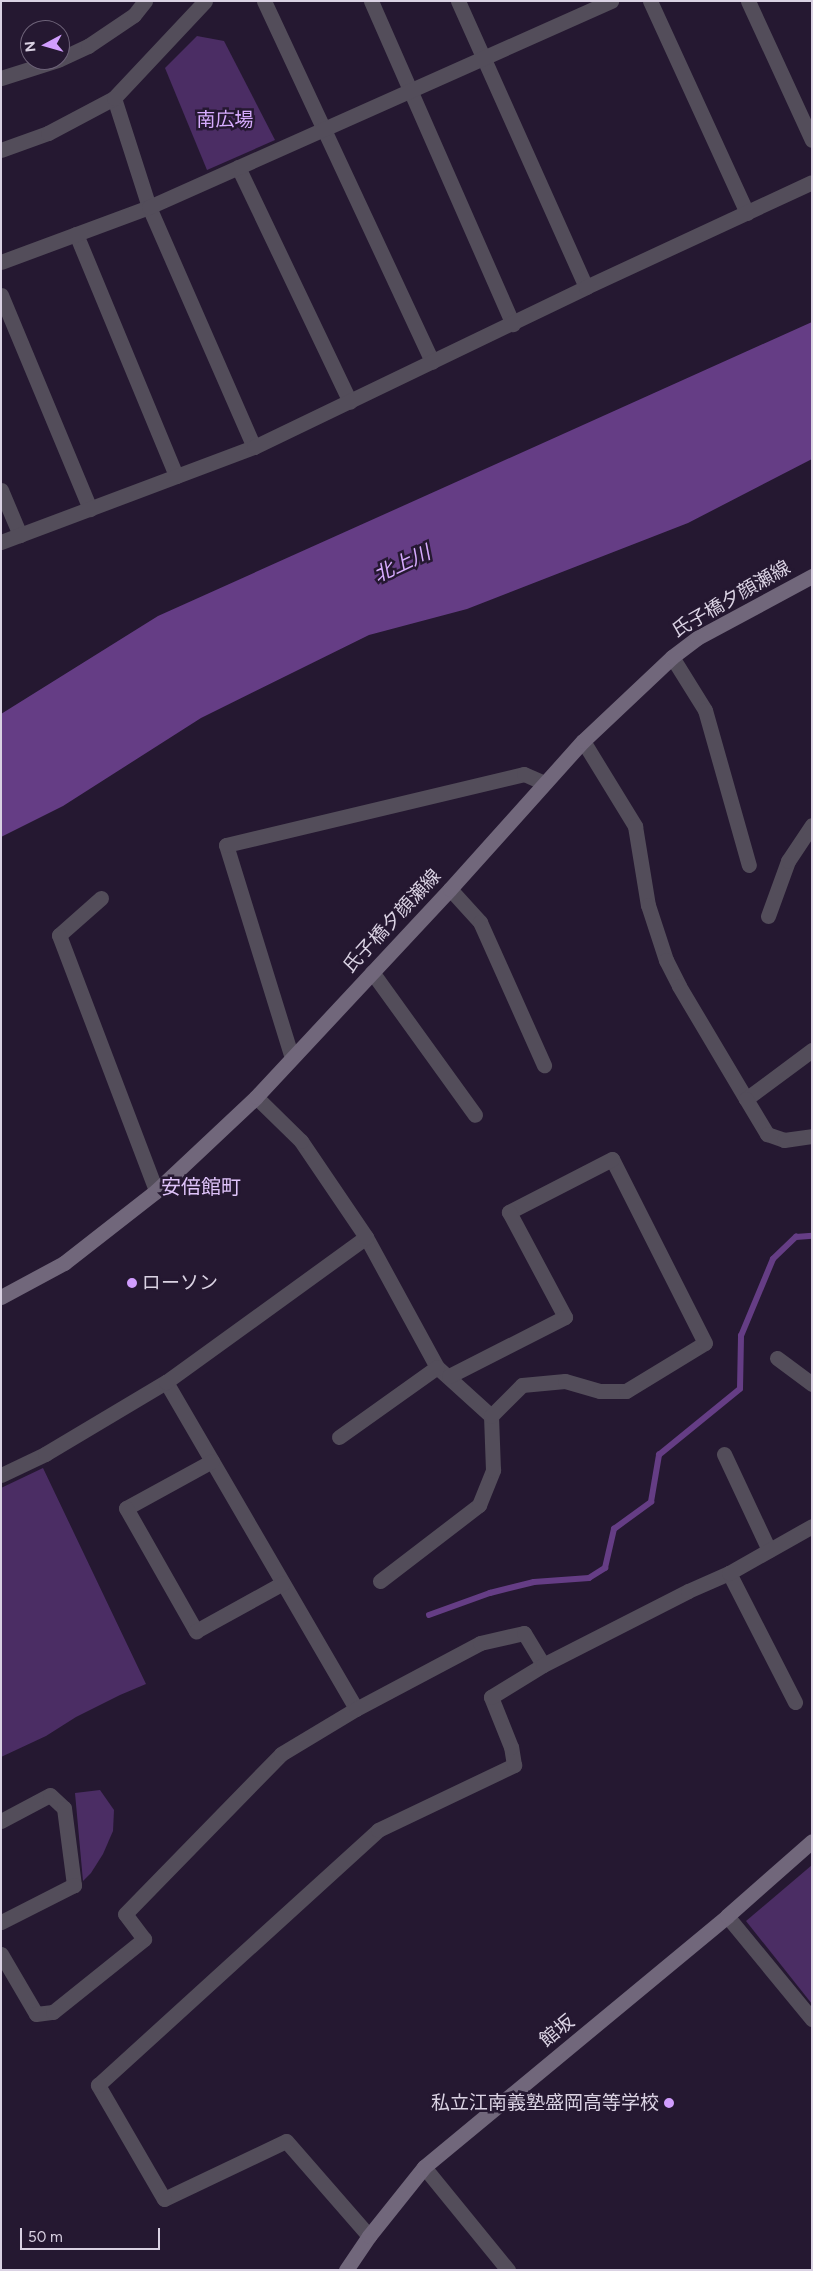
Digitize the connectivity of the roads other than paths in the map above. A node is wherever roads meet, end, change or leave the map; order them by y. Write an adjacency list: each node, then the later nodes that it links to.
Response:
1 (145, 1): 9 (street)
2 (205, 1): 14 (street)
3 (264, 1): 15 (street)
4 (371, 1): 13 (street)
5 (458, 1): 10 (street)
6 (611, 1): 10 (street)
7 (650, 1): 21 (street)
8 (748, 1): 16 (street)
9 (70, 55)
10 (484, 58): 13 (street); 24 (street)
11 (27, 70): 12 (street)
12 (1, 78)
13 (410, 91): 15 (street); 26 (street)
14 (114, 98): 17 (street); 20 (street)
15 (325, 129): 18 (street); 27 (street)
16 (812, 140)
17 (1, 150)
18 (238, 167): 20 (street); 28 (street)
19 (812, 182): 21 (street)
20 (149, 207): 22 (street); 29 (street)
21 (747, 213): 24 (street)
22 (76, 234): 23 (street); 30 (street)
23 (1, 262)
24 (586, 287): 26 (street)
25 (1, 295): 32 (street)
26 (513, 324): 27 (street)
27 (432, 362): 28 (street)
28 (350, 402): 29 (street)
29 (254, 447): 30 (street)
30 (176, 476): 32 (street)
31 (1, 490): 33 (street)
32 (90, 509): 33 (street)
33 (20, 535): 34 (street)
34 (1, 542)
35 (812, 576): 36 (main road, 氏子橋夕顔瀬線)
36 (672, 657): 37 (main road, 氏子橋夕顔瀬線); 40 (street)
37 (583, 741): 38 (main road, 氏子橋夕顔瀬線); 49 (street)
38 (544, 783): 41 (main road, 氏子橋夕顔瀬線); 46 (street)
39 (812, 825): 43 (street)
40 (749, 865)
41 (450, 889): 44 (main road, 氏子橋夕顔瀬線); 47 (street)
42 (102, 898): 52 (street)
43 (768, 916)
44 (372, 972): 46 (main road, 氏子橋夕顔瀬線); 50 (street)
45 (812, 1050): 49 (street)
46 (292, 1058): 48 (main road, 氏子橋夕顔瀬線)
47 (544, 1065)
48 (256, 1097): 52 (main road, 氏子橋夕顔瀬線); 53 (street)
49 (746, 1099): 51 (street)
50 (475, 1115)
51 (812, 1136)
52 (156, 1191): 54 (main road, 氏子橋夕顔瀬線)
53 (366, 1237): 56 (street); 57 (street)
54 (1, 1297)
55 (777, 1358): 58 (street)
56 (443, 1372): 59 (street); 59 (street); 60 (street)
57 (166, 1382): 62 (street); 63 (street)
58 (812, 1384)
59 (491, 1416): 67 (street)
60 (339, 1437)
61 (724, 1454): 65 (street)
62 (212, 1461): 68 (street); 68 (street)
63 (1, 1475)
64 (812, 1526): 65 (street)
65 (769, 1550): 66 (street)
66 (729, 1573): 69 (street); 70 (street)
67 (380, 1581)
68 (283, 1583): 71 (street)
69 (543, 1665): 71 (street); 79 (street)
70 (795, 1702)
71 (356, 1709): 76 (street)
72 (1, 1821): 75 (street)
73 (812, 1841): 74 (main road, 館坂)
74 (727, 1916): 77 (street); 78 (main road, 館坂)
75 (1, 1922)
76 (1, 1954)
77 (812, 2019)
78 (424, 2167): 79 (main road, 館坂); 81 (street)
79 (369, 2236): 80 (main road, 館坂)
80 (346, 2270)
81 (508, 2270)

